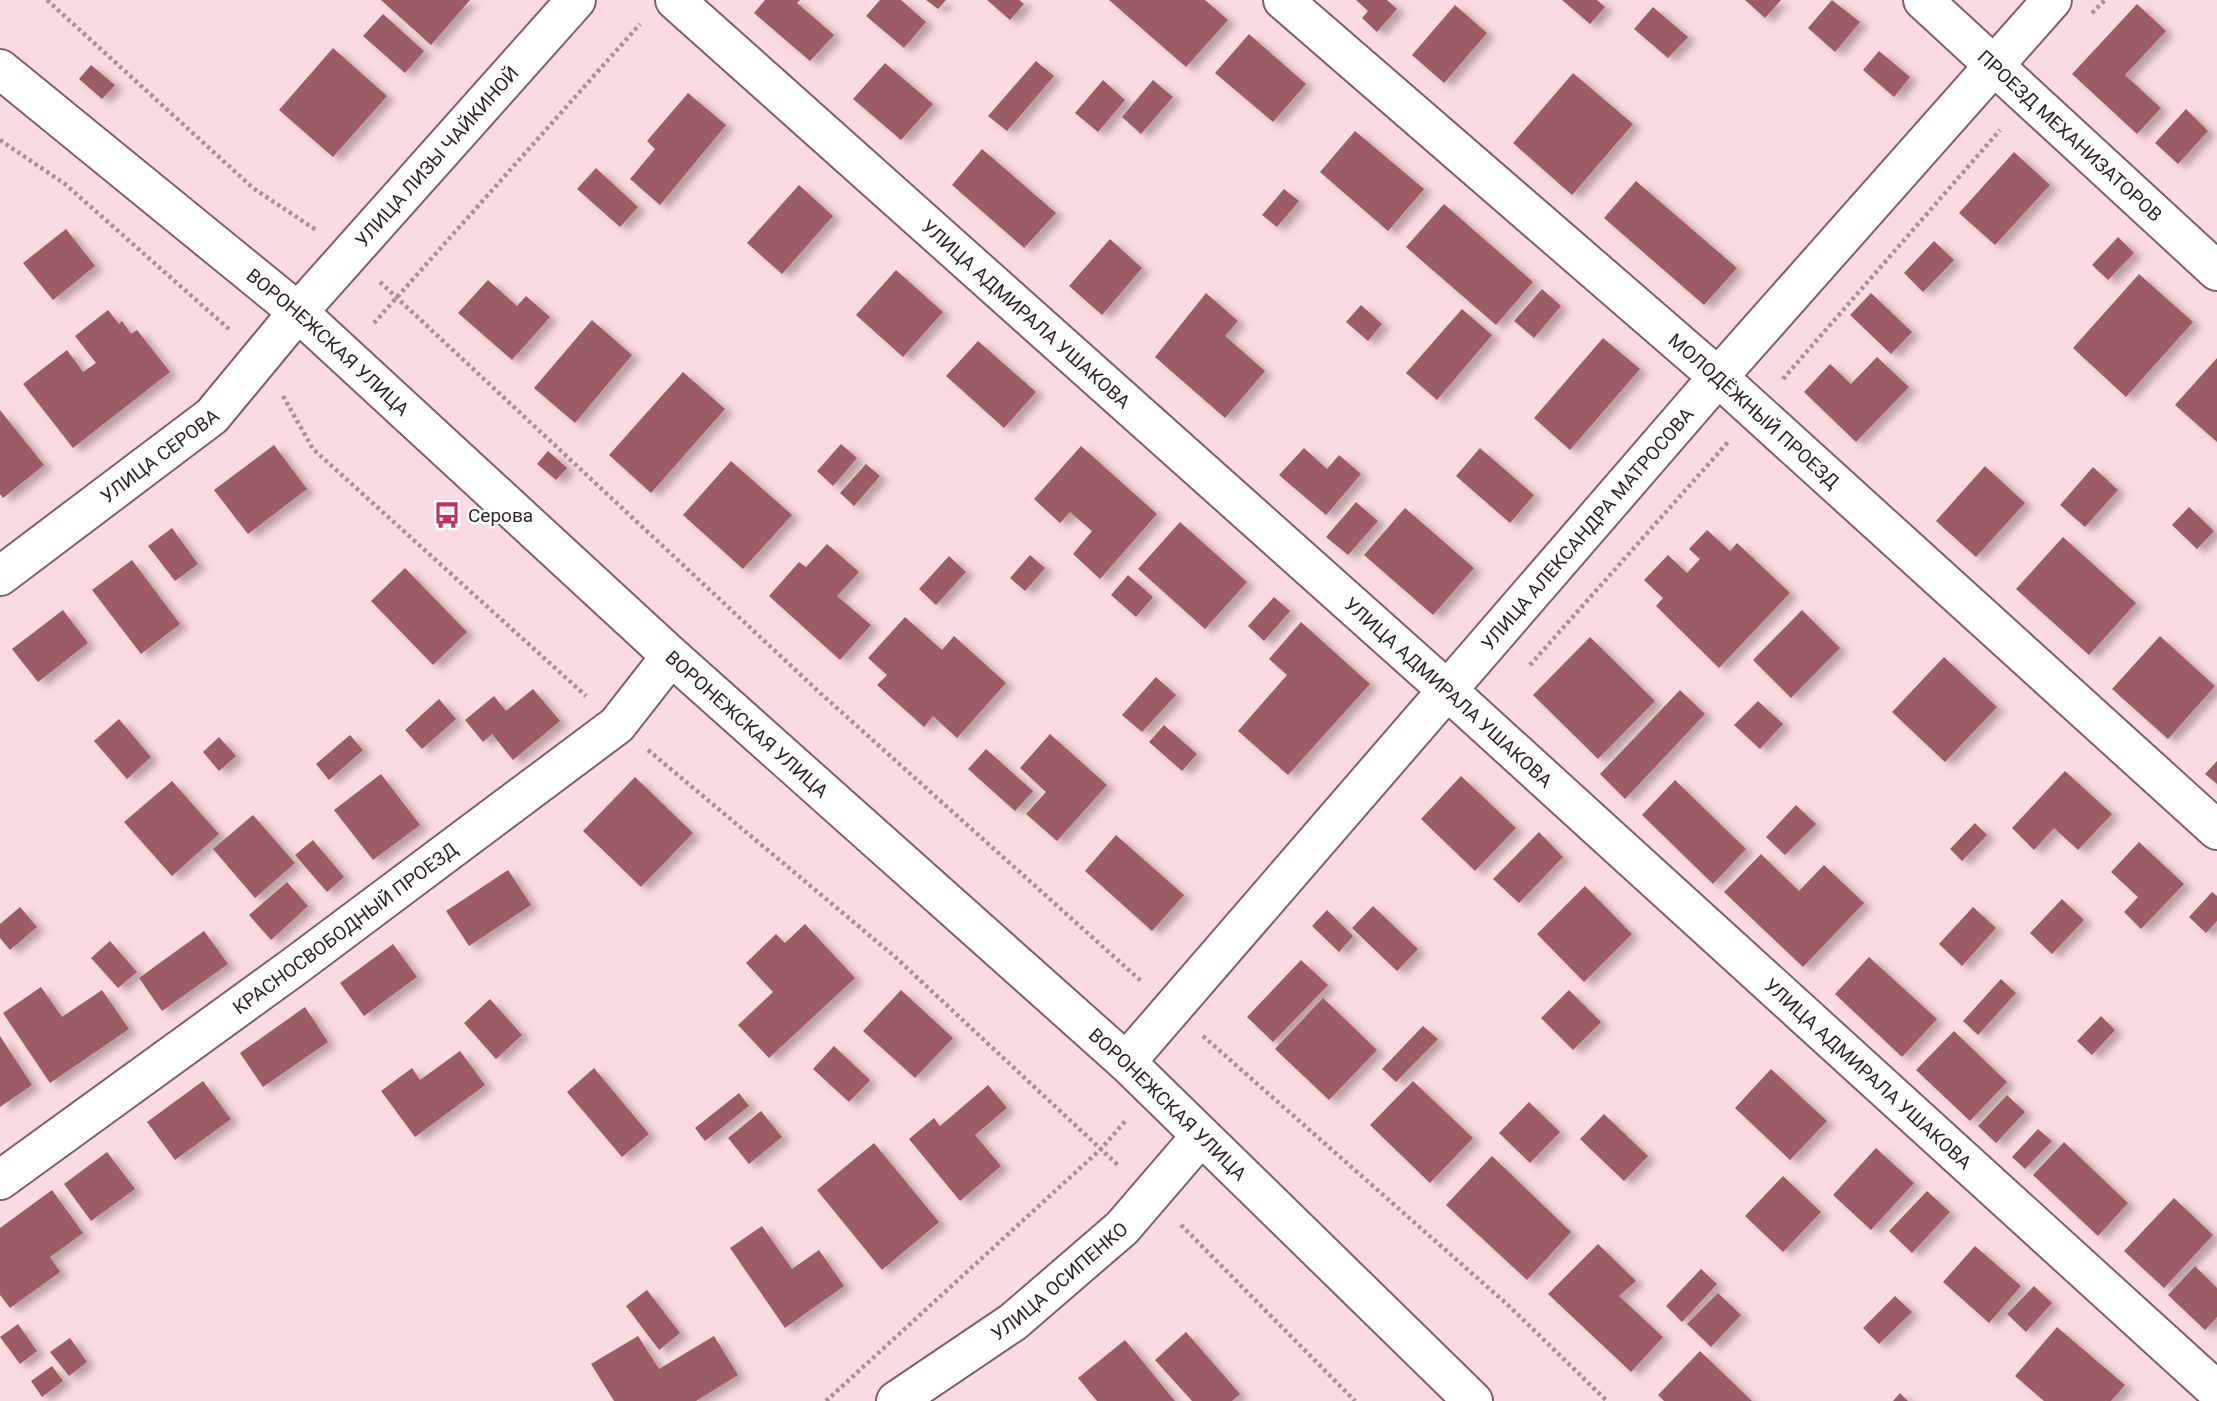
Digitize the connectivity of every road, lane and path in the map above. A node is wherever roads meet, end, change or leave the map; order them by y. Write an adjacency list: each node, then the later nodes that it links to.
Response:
1 (47, 0): 14 (path)
2 (576, 0): 14 (street, УЛИЦА ЛИЗЫ ЧАЙКИНОЙ)
3 (675, 0): 25 (street, УЛИЦА АДМИРАЛА УШАКОВА)
4 (1283, 0): 20 (street, МОЛОДЁЖНЫЙ ПРОЕЗД)
5 (1923, 0): 10 (street, ПРОЕЗД МЕХАНИЗАТОРОВ)
6 (2052, 0): 10 (street, УЛИЦА АЛЕКСАНДРА МАТРОСОВА)
7 (2105, 0): 8 (path)
8 (2087, 19)
9 (643, 20): 16 (path)
10 (1995, 66): 12 (street, ПРОЕЗД МЕХАНИЗАТОРОВ); 20 (street, УЛИЦА АЛЕКСАНДРА МАТРОСОВА)
11 (0, 69): 17 (street, ВОРОНЕЖСКАЯ УЛИЦА)
12 (2029, 97): 15 (street, ПРОЕЗД МЕХАНИЗАТОРОВ); 21 (path)
13 (0, 140): 19 (path)
14 (350, 254): 16 (path); 17 (street, УЛИЦА ЛИЗЫ ЧАЙКИНОЙ)
15 (2217, 271)
16 (397, 298): 18 (path); 28 (path)
17 (298, 312): 18 (street, ВОРОНЕЖСКАЯ УЛИЦА); 19 (street, УЛИЦА СЕРОВА)
18 (345, 355): 23 (street, ВОРОНЕЖСКАЯ УЛИЦА)
19 (261, 357): 22 (street, УЛИЦА СЕРОВА); 26 (path)
20 (1718, 377): 21 (street, МОЛОДЁЖНЫЙ ПРОЕЗД); 25 (street, УЛИЦА АЛЕКСАНДРА МАТРОСОВА)
21 (1755, 411): 24 (path); 27 (street, МОЛОДЁЖНЫЙ ПРОЕЗД)
22 (0, 576)
23 (671, 656): 26 (street, КРАСНОСВОБОДНЫЙ ПРОЕЗД); 29 (street, ВОРОНЕЖСКАЯ УЛИЦА)
24 (1526, 669)
25 (1446, 690): 28 (street, УЛИЦА АЛЕКСАНДРА МАТРОСОВА); 35 (street, УЛИЦА АДМИРАЛА УШАКОВА)
26 (617, 724): 32 (path); 33 (street, КРАСНОСВОБОДНЫЙ ПРОЕЗД)
27 (2217, 830)
28 (1172, 1008): 29 (street, УЛИЦА АЛЕКСАНДРА МАТРОСОВА); 40 (path)
29 (1126, 1062): 30 (street, ВОРОНЕЖСКАЯ УЛИЦА)
30 (1153, 1090): 31 (street, ВОРОНЕЖСКАЯ УЛИЦА); 32 (path)
31 (1200, 1136): 34 (street, УЛИЦА ОСИПЕНКО); 39 (street, ВОРОНЕЖСКАЯ УЛИЦА)
32 (1101, 1149): 34 (path); 36 (path)
33 (0, 1180)
34 (1150, 1195): 37 (street, УЛИЦА ОСИПЕНКО); 38 (path)
35 (2217, 1391)
36 (826, 1401)
37 (896, 1401)
38 (1355, 1401)
39 (1473, 1401)
40 (1607, 1401)

